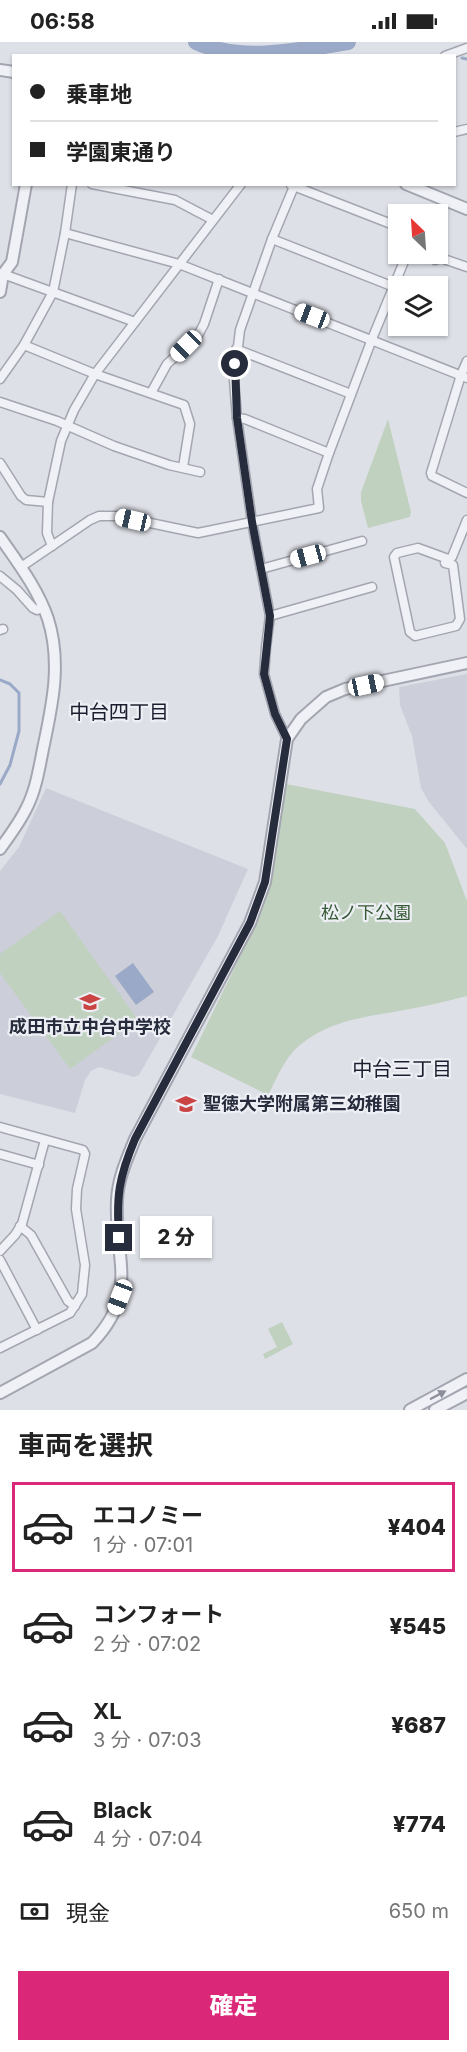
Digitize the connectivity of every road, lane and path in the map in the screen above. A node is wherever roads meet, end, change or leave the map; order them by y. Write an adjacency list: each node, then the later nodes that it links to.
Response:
1 (467, 48): 2 (street)
2 (450, 54)
3 (26, 186): 18 (street)
4 (72, 186): 13 (street)
5 (102, 186): 11 (street)
6 (239, 186): 11 (street)
7 (293, 186): 14 (street)
8 (296, 186): 12 (street)
9 (411, 186): 10 (street)
10 (467, 209)
11 (213, 220): 16 (street)
12 (388, 223)
13 (65, 233): 16 (street); 22 (street)
14 (272, 239): 20 (street); 23 (street)
15 (448, 260): 17 (street)
16 (179, 264): 19 (street); 25 (street)
17 (467, 267)
18 (3, 274): 21 (street); 22 (street)
19 (219, 279): 23 (street); 33 (street)
20 (388, 285)
21 (0, 292)
22 (53, 292): 25 (street); 27 (street)
23 (252, 292): 26 (street); 28 (street)
24 (388, 301): 26 (street)
25 (135, 322): 30 (street)
26 (372, 339): 31 (street); 34 (street)
27 (24, 345): 30 (street); 32 (street)
28 (236, 349): 34 (street); 36 (street)
29 (467, 361): 31 (street)
30 (95, 374): 33 (street); 37 (street)
31 (464, 377): 42 (street)
32 (0, 379)
33 (151, 393): 40 (street)
34 (351, 394): 38 (street)
35 (0, 402): 37 (street)
36 (237, 418): 38 (street); 45 (street)
37 (67, 426): 40 (street); 43 (street)
38 (329, 453): 45 (street)
39 (0, 463): 43 (street)
40 (183, 467): 41 (street)
41 (200, 471)
42 (467, 493)
43 (48, 502): 48 (street)
44 (467, 520): 49 (street)
45 (252, 522): 48 (street); 51 (street)
46 (0, 537): 50 (street)
47 (362, 541): 51 (street)
48 (52, 546): 50 (street)
49 (445, 563): 49 (street)
50 (21, 567): 54 (street)
51 (261, 569): 55 (street)
52 (0, 576): 54 (street)
53 (372, 587): 55 (street)
54 (44, 608): 58 (street)
55 (270, 616): 57 (street)
56 (467, 663): 57 (street)
57 (287, 739): 70 (street)
58 (0, 849)
59 (0, 1127): 60 (street)
60 (45, 1140): 62 (street); 66 (street)
61 (0, 1154): 62 (street)
62 (39, 1165): 63 (street)
63 (20, 1226): 64 (street); 66 (street)
64 (0, 1251)
65 (0, 1260): 67 (street)
66 (75, 1306): 67 (street)
67 (37, 1330): 68 (street)
68 (0, 1348)
69 (467, 1379): 72 (street, one-way to 69)
70 (0, 1393)
71 (467, 1393): 73 (street)
72 (410, 1410)
73 (435, 1410)

